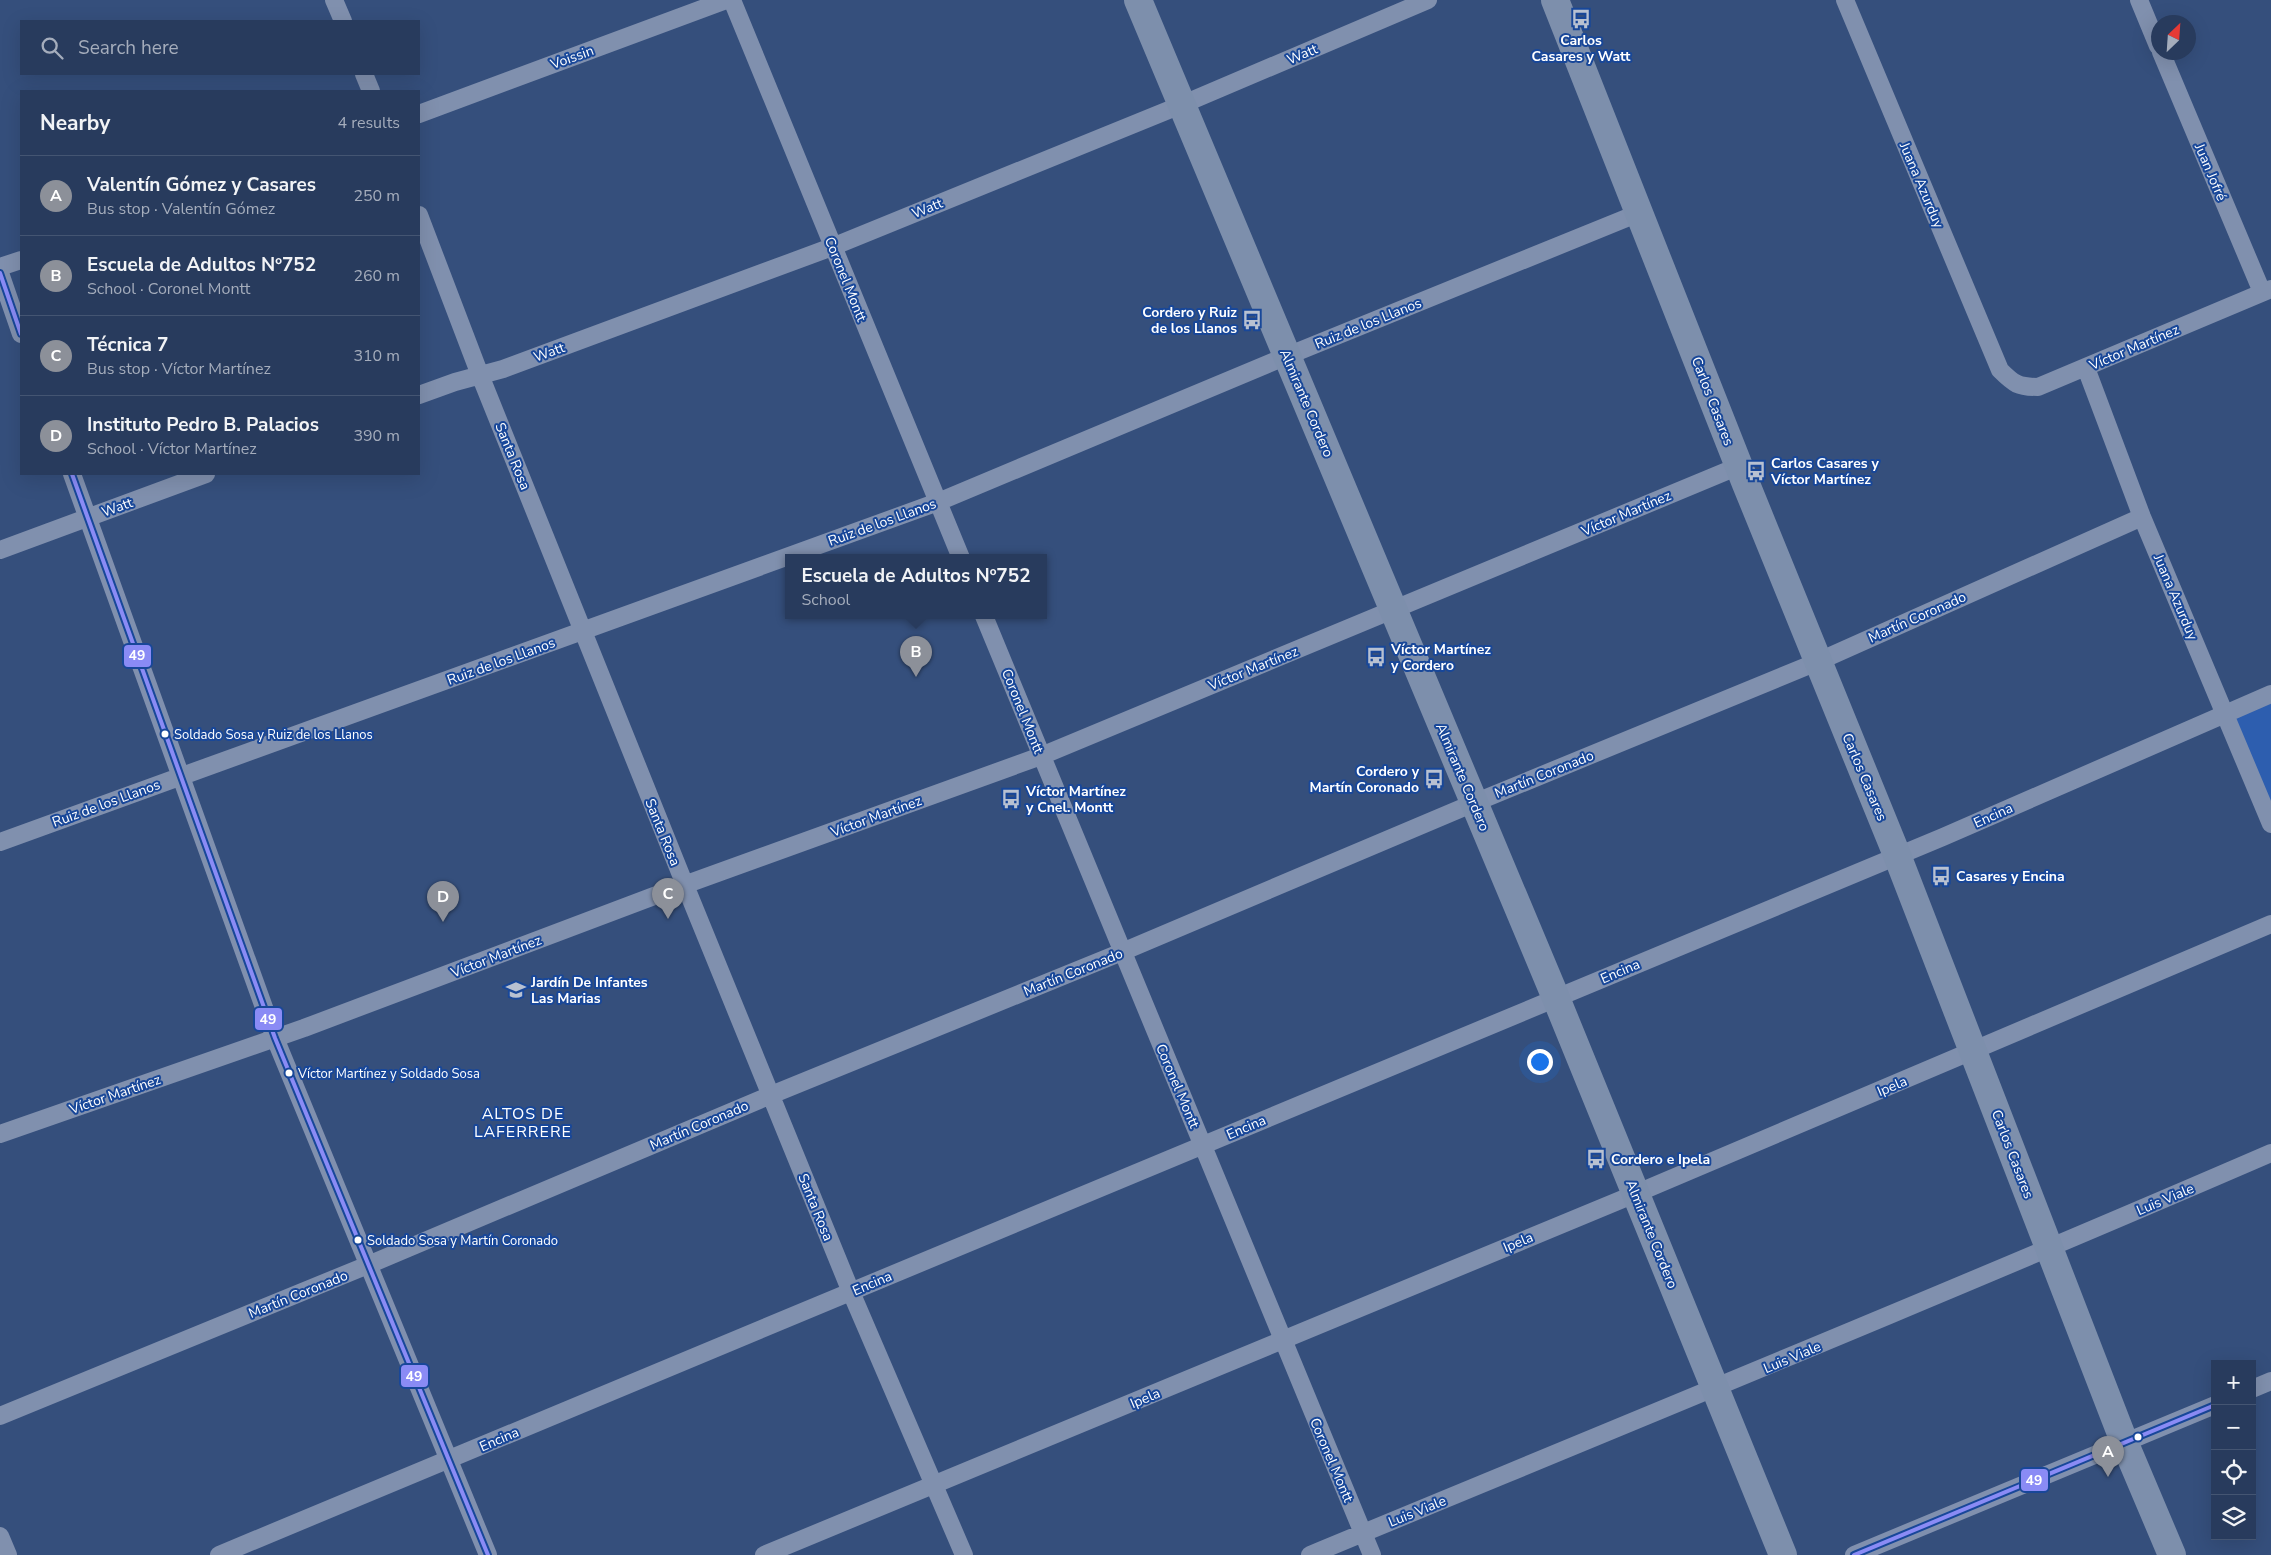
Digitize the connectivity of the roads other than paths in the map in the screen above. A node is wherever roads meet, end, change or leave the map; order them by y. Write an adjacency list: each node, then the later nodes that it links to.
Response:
1 (334, 0): 9 (street)
2 (726, 0): 15 (street, Voissin)
3 (732, 0): 18 (street, Coronel Montt)
4 (1138, 0): 14 (main road, Almirante Cordero)
5 (1428, 0): 14 (street, Watt)
6 (1555, 0): 16 (main road, Carlos Casares)
7 (1845, 0): 26 (street, Juana Azurduy)
8 (2139, 0): 10 (street)
9 (343, 20)
10 (2151, 29)
11 (2165, 60): 22 (street, Juan Jofré)
12 (364, 75): 13 (street)
13 (371, 90)
14 (1181, 105): 18 (street, Watt); 24 (main road, Almirante Cordero)
15 (420, 114)
16 (1639, 213): 24 (street, Ruiz de los Llanos); 29 (main road, Carlos Casares)
17 (420, 218): 27 (street, Santa Rosa)
18 (832, 247): 27 (street, Watt); 32 (street, Coronel Montt)
19 (20, 260): 20 (street)
20 (0, 267)
21 (0, 273): 23 (street)
22 (2266, 290): 25 (street, Víctor Martínez)
23 (20, 331)
24 (1287, 356): 32 (street, Ruiz de los Llanos); 39 (main road, Almirante Cordero)
25 (2086, 368): 26 (street, Víctor Martínez); 34 (street, Juana Azurduy)
26 (2000, 370)
27 (480, 375): 28 (street, Watt); 41 (street, Santa Rosa)
28 (420, 395)
29 (1739, 466): 39 (street, Víctor Martínez); 42 (main road, Carlos Casares)
30 (72, 475): 33 (street)
31 (203, 475): 33 (street, Watt)
32 (938, 502): 36 (street, Ruiz de los Llanos); 37 (street, Coronel Montt)
33 (88, 517): 35 (street, Watt); 46 (street)
34 (2142, 517): 42 (street, Martín Coronado); 44 (street, Juana Azurduy)
35 (0, 550)
36 (795, 554)
37 (959, 554)
38 (785, 558): 41 (street, Ruiz de los Llanos)
39 (1394, 610): 45 (street, Víctor Martínez); 47 (main road, Almirante Cordero)
40 (985, 619): 45 (street, Coronel Montt)
41 (584, 631): 46 (street, Ruiz de los Llanos); 51 (street, Santa Rosa)
42 (1817, 662): 47 (street, Martín Coronado); 50 (main road, Carlos Casares)
43 (2271, 694): 44 (street, Encina)
44 (2224, 714): 48 (street, Juana Azurduy); 50 (street, Encina)
45 (1041, 756): 51 (street, Víctor Martínez); 53 (street, Coronel Montt)
46 (180, 776): 49 (street, Ruiz de los Llanos); 55 (street)
47 (1474, 803): 53 (street, Martín Coronado); 54 (main road, Almirante Cordero)
48 (2271, 824)
49 (0, 842)
50 (1897, 855): 54 (street, Encina); 56 (main road, Carlos Casares)
51 (685, 886): 55 (street, Víctor Martínez); 57 (street, Santa Rosa)
52 (2271, 924): 56 (street, Ipela)
53 (1122, 952): 57 (street, Martín Coronado); 59 (street, Coronel Montt)
54 (1556, 998): 59 (street, Encina); 61 (main road, Almirante Cordero)
55 (275, 1038): 58 (street, Víctor Martínez); 63 (street)
56 (1973, 1052): 61 (street, Ipela); 62 (main road, Carlos Casares)
57 (771, 1095): 63 (street, Martín Coronado); 64 (street, Santa Rosa)
58 (0, 1134)
59 (1202, 1145): 64 (street, Encina); 65 (street, Coronel Montt)
60 (2271, 1153): 62 (street, Luis Viale)
61 (1635, 1194): 65 (street, Ipela); 68 (main road, Almirante Cordero)
62 (2050, 1249): 68 (street, Luis Viale); 71 (main road, Carlos Casares)
63 (368, 1265): 70 (street, Martín Coronado); 72 (street)
64 (851, 1292): 72 (street, Encina); 73 (street, Santa Rosa)
65 (1282, 1340): 73 (street, Ipela); 74 (street, Coronel Montt)
66 (2271, 1382): 67 (street)
67 (2256, 1388)
68 (1716, 1389): 74 (street, Luis Viale); 83 (main road, Almirante Cordero)
69 (2211, 1408): 71 (street)
70 (0, 1416)
71 (2125, 1444): 84 (street); 85 (main road, Carlos Casares)
72 (448, 1461): 77 (street, Encina); 78 (street)
73 (935, 1486): 79 (street, Ipela); 80 (street, Santa Rosa)
74 (1363, 1533): 81 (street, Luis Viale); 82 (street, Coronel Montt)
75 (0, 1536): 76 (street)
76 (8, 1555)
77 (219, 1555)
78 (488, 1555)
79 (764, 1555)
80 (964, 1555)
81 (1310, 1555)
82 (1372, 1555)
83 (1783, 1555)
84 (1854, 1555)
85 (2172, 1555)

